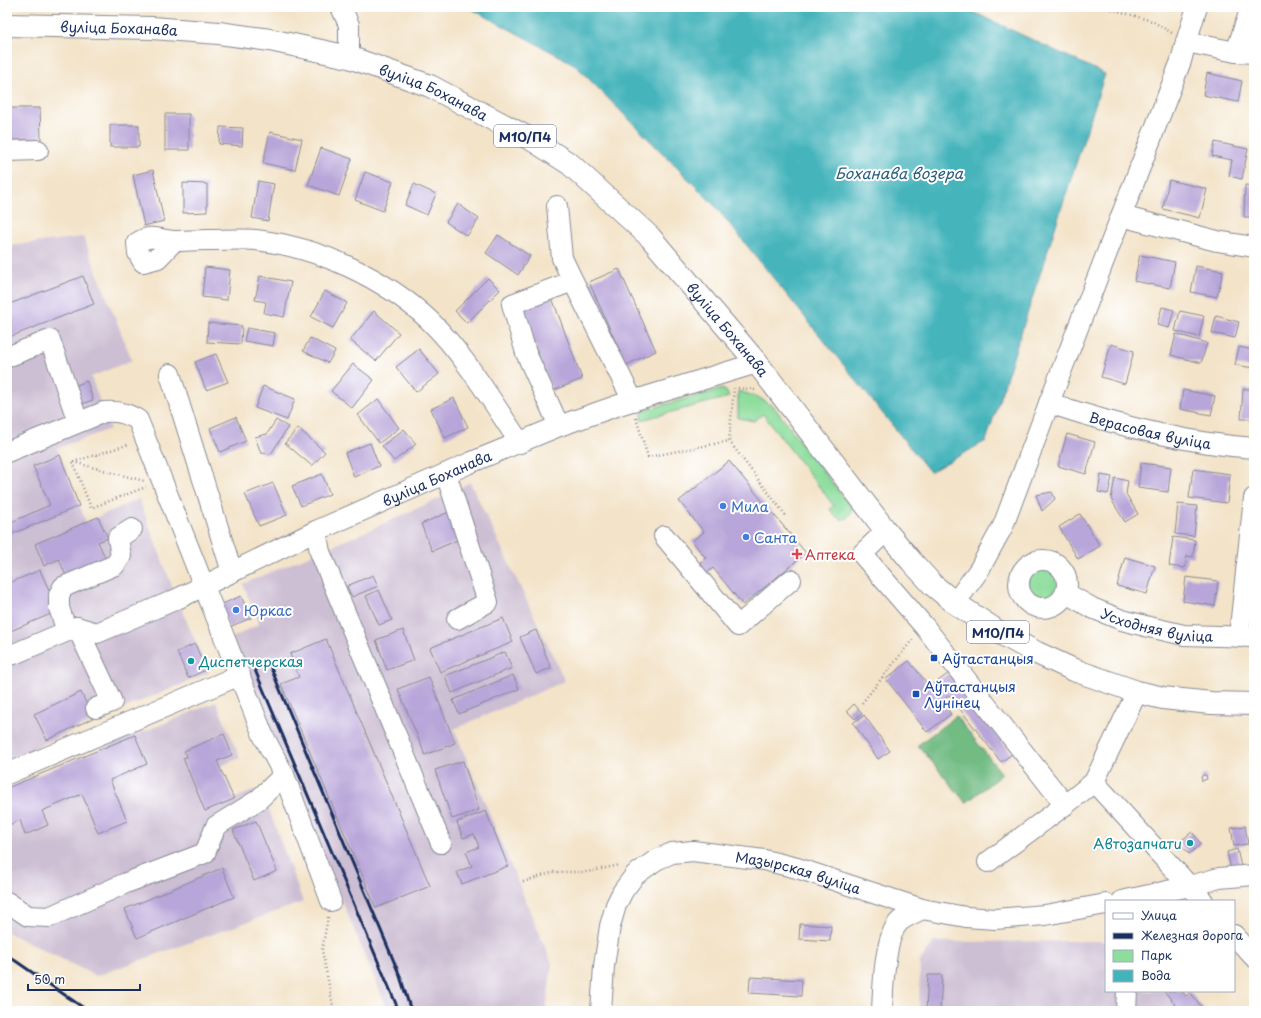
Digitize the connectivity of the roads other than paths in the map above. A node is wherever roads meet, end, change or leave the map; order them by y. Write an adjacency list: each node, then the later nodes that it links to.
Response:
1 (341, 7): 7 (street)
2 (1197, 7): 5 (street)
3 (1251, 7): 6 (street)
4 (7, 25): 7 (main road, вуліца Боханава / М10/П4)
5 (1186, 42): 6 (street); 11 (street)
6 (1245, 52)
7 (349, 57): 16 (main road, вуліца Боханава / М10/П4)
8 (38, 150): 9 (street)
9 (7, 151)
10 (557, 206): 14 (street)
11 (1121, 216): 13 (street); 18 (street)
12 (174, 241): 22 (street)
13 (1254, 247)
14 (573, 281): 19 (street); 21 (street)
15 (7, 357): 20 (street)
16 (757, 363): 19 (street, вуліца Боханава); 29 (main road, вуліца Боханава / М10/П4)
17 (170, 374): 31 (street)
18 (1049, 403): 23 (street, Верасовая вуліца); 35 (street)
19 (635, 407): 21 (street, вуліца Боханава)
20 (78, 422): 24 (street); 33 (street)
21 (559, 426): 22 (street, вуліца Боханава)
22 (520, 442): 25 (street, вуліца Боханава)
23 (1254, 448)
24 (7, 452)
25 (446, 474): 28 (street, вуліца Боханава); 36 (street)
26 (1254, 498): 38 (street)
27 (132, 529): 37 (street)
28 (316, 531): 31 (street, вуліца Боханава); 48 (street)
29 (886, 531): 35 (main road, вуліца Боханава / М10/П4); 47 (street)
30 (664, 536): 32 (street)
31 (232, 572): 33 (street, вуліца Боханава)
32 (791, 580)
33 (204, 586): 37 (street, вуліца Боханава); 40 (street)
34 (1066, 593): 38 (street, Усходняя вуліца)
35 (955, 603): 41 (main road, вуліца Боханава / М10/П4)
36 (457, 618)
37 (72, 629): 39 (street); 43 (street)
38 (1246, 637)
39 (7, 655)
40 (240, 675): 44 (street); 45 (street)
41 (1137, 692): 42 (main road, М10/П4); 46 (street)
42 (1254, 704)
43 (96, 708)
44 (7, 774)
45 (284, 775): 54 (street); 55 (street)
46 (1094, 782): 47 (street); 51 (street)
47 (1066, 805): 49 (street)
48 (441, 843)
49 (988, 862)
50 (1254, 876): 51 (street)
51 (1190, 886): 52 (street); 53 (street)
52 (1128, 900)
53 (1202, 900)
54 (331, 901)
55 (7, 902)
56 (1105, 904): 57 (street, Мазырская вуліца)
57 (922, 909): 61 (street, Мазырская вуліца); 62 (street)
58 (1235, 936): 59 (street)
59 (1254, 957)
60 (1127, 992): 63 (street)
61 (601, 1011)
62 (882, 1011)
63 (1126, 1011)

